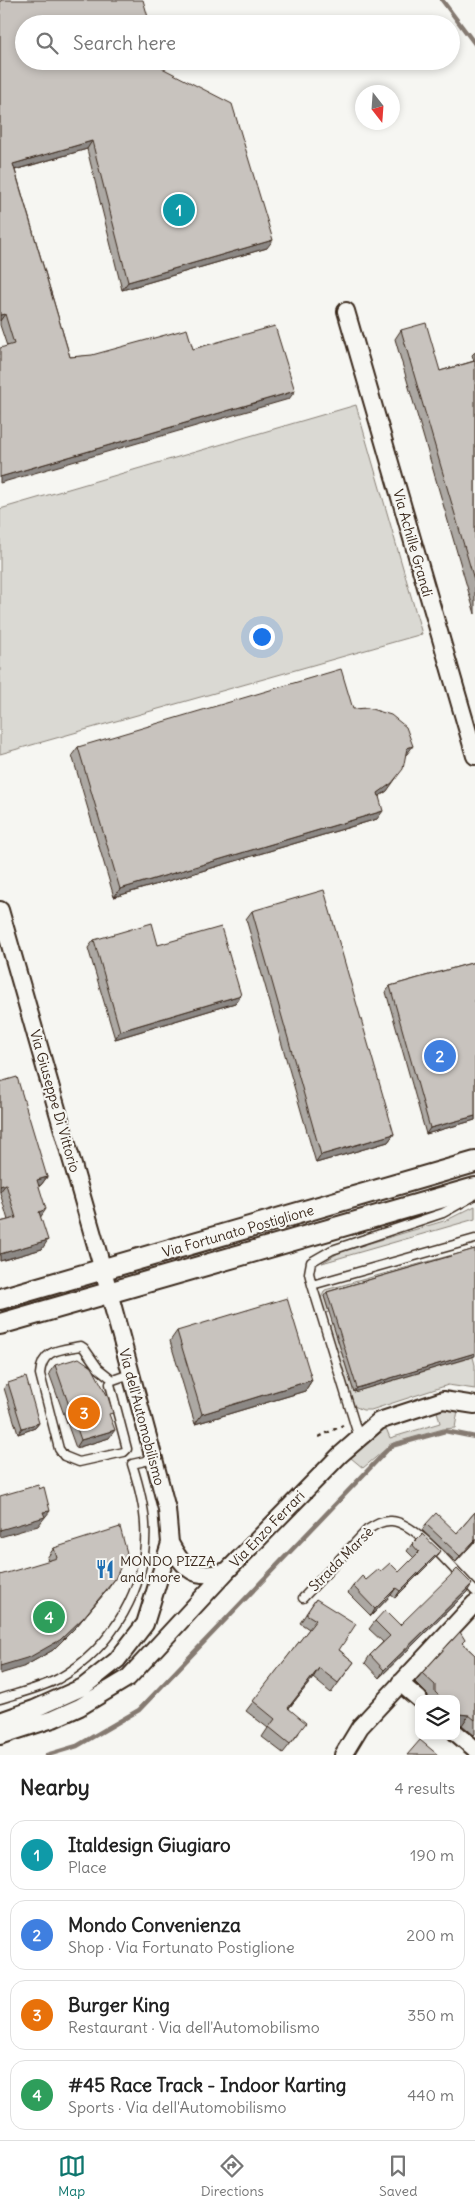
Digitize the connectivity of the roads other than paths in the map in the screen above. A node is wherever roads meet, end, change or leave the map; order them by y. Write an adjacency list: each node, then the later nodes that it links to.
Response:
1 (351, 310): 2 (street, Via Achille Grandi)
2 (475, 756)
3 (0, 910): 8 (street, Via Giuseppe Di Vittorio)
4 (475, 1162): 8 (street, Via Fortunato Postiglione)
5 (475, 1188): 10 (street, Via Fortunato Postiglione)
6 (475, 1195): 9 (lane)
7 (475, 1239): 9 (lane)
8 (103, 1270): 10 (street, Via Giuseppe Di Vittorio); 11 (street, Via Fortunato Postiglione)
9 (312, 1285): 16 (lane)
10 (109, 1292): 12 (street, Via Fortunato Postiglione); 13 (street, Via dell'Automobilismo)
11 (0, 1298)
12 (0, 1324)
13 (130, 1374): 14 (lane); 18 (street, Via dell'Automobilismo)
14 (112, 1382): 17 (lane); 17 (lane)
15 (475, 1405): 16 (street, Via Enzo Ferrari)
16 (359, 1438): 21 (street, Via Enzo Ferrari)
17 (124, 1452): 19 (lane)
18 (154, 1459): 19 (lane); 20 (street, Via dell'Automobilismo)
19 (132, 1464): 27 (lane)
20 (170, 1543): 21 (street, Via dell'Automobilismo); 28 (street, Via dell'Automobilismo)
21 (227, 1571): 29 (street, Via Enzo Ferrari)
22 (475, 1591): 23 (lane, Strada Marsè)
23 (303, 1598)
24 (475, 1603): 25 (street)
25 (400, 1683): 26 (street); 32 (street)
26 (415, 1696)
27 (0, 1699)
28 (0, 1721)
29 (0, 1736)
30 (460, 1736): 31 (street)
31 (475, 1749)
32 (343, 1755)

